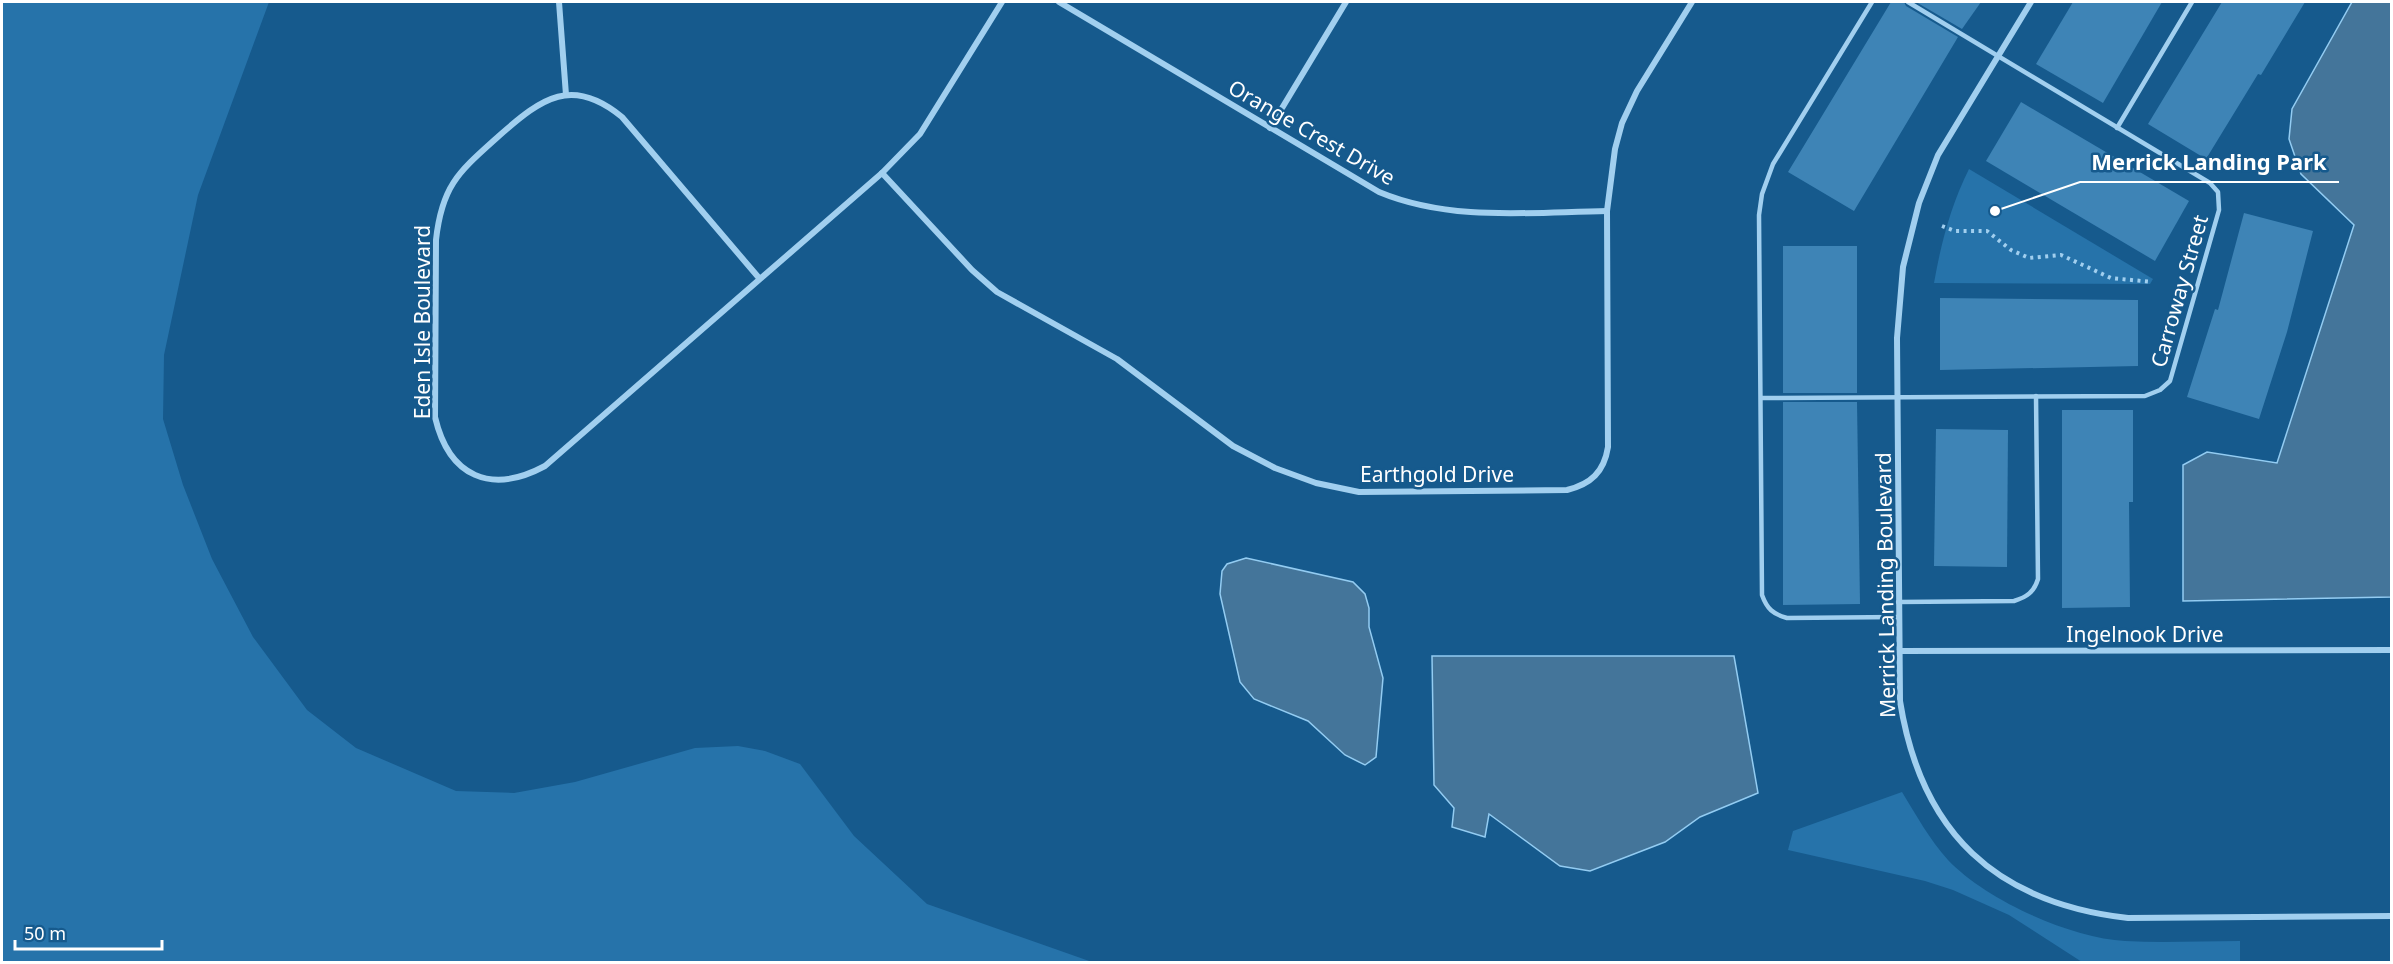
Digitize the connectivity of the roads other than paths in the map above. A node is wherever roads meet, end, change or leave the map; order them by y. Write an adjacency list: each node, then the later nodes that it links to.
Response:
1 (559, 2): 11 (street)
2 (1002, 2): 14 (street, Eden Isle Boulevard)
3 (1059, 2): 12 (street, Orange Crest Drive)
4 (1346, 2): 12 (street)
5 (1692, 2): 15 (street, Earthgold Drive)
6 (1872, 2): 19 (lane)
7 (1908, 2): 10 (lane, Carroway Street)
8 (2031, 2): 10 (street, Merrick Landing Boulevard)
9 (2192, 2): 13 (lane)
10 (1998, 56): 13 (lane, Carroway Street); 18 (street, Merrick Landing Boulevard)
11 (566, 95): 16 (street, Eden Isle Boulevard); 16 (street, Eden Isle Boulevard)
12 (1270, 128): 15 (street, Orange Crest Drive)
13 (2117, 128): 17 (lane, Carroway Street)
14 (882, 173): 15 (street, Earthgold Drive); 16 (street, Eden Isle Boulevard)
15 (1608, 211)
16 (759, 278)
17 (2036, 396): 18 (lane, Carroway Street); 20 (lane)
18 (1898, 397): 19 (lane, Carroway Street); 20 (street, Merrick Landing Boulevard)
19 (1762, 398): 21 (lane)
20 (1898, 602): 21 (street, Merrick Landing Boulevard)
21 (1898, 617): 23 (street, Merrick Landing Boulevard)
22 (2391, 650): 23 (street, Ingelnook Drive)
23 (1899, 651): 24 (street, Merrick Landing Boulevard)
24 (2391, 916)

